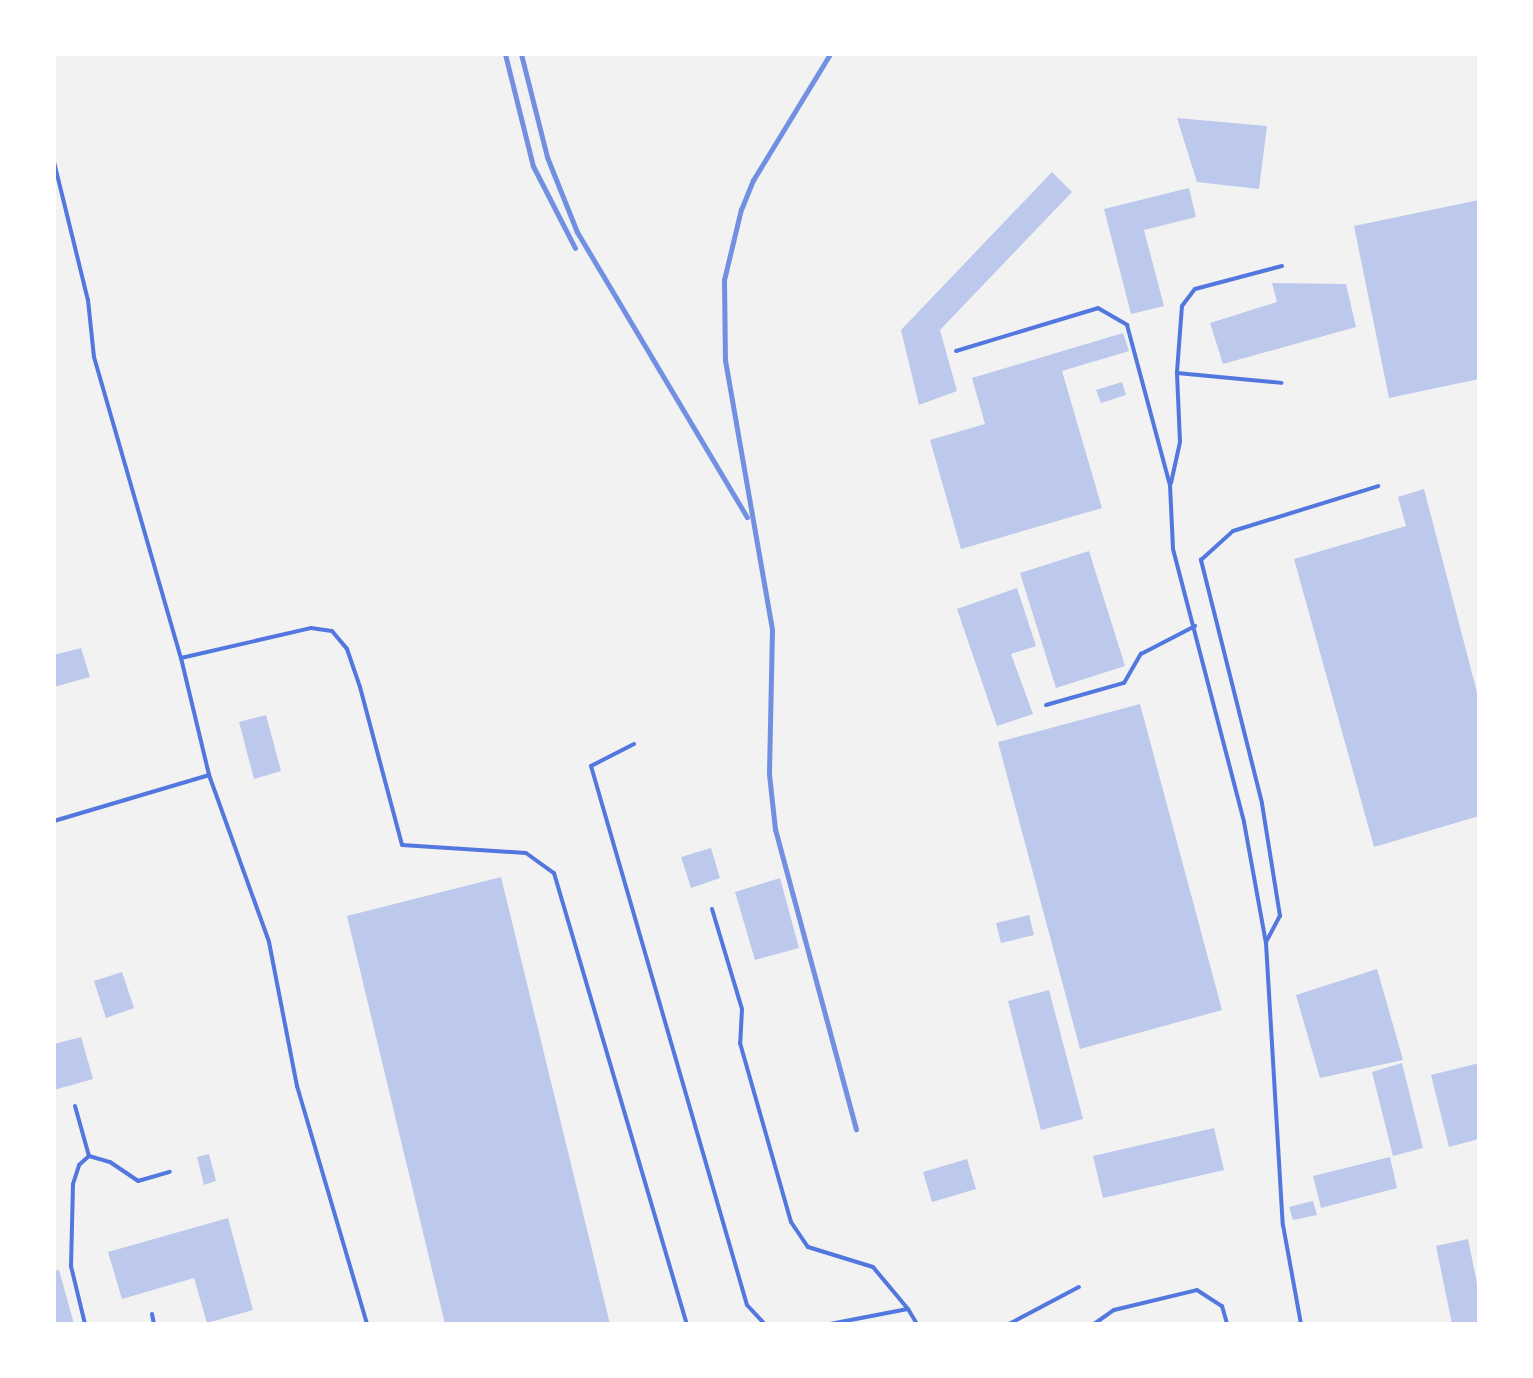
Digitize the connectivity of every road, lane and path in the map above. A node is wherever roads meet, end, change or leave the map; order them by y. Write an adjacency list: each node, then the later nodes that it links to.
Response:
1 (54, 162): 9 (lane)
2 (1282, 266): 4 (lane)
3 (956, 351): 6 (lane)
4 (1177, 373): 5 (lane); 6 (lane)
5 (1282, 383)
6 (1170, 485): 8 (lane)
7 (1378, 486): 15 (lane)
8 (1195, 626): 10 (lane); 15 (lane)
9 (181, 658): 12 (lane); 25 (lane)
10 (1046, 705)
11 (634, 744): 26 (lane)
12 (209, 775): 13 (lane); 24 (lane)
13 (54, 821)
14 (712, 909): 20 (lane)
15 (1266, 943): 32 (lane)
16 (75, 1106): 17 (lane)
17 (89, 1156): 18 (lane); 22 (lane)
18 (170, 1172)
19 (1079, 1287): 29 (lane)
20 (908, 1309): 27 (lane); 28 (lane)
21 (152, 1314): 23 (lane)
22 (85, 1324)
23 (154, 1324)
24 (367, 1324)
25 (687, 1324)
26 (765, 1324)
27 (830, 1324)
28 (917, 1324)
29 (1009, 1324)
30 (1094, 1324): 31 (lane)
31 (1227, 1324)
32 (1301, 1324)

